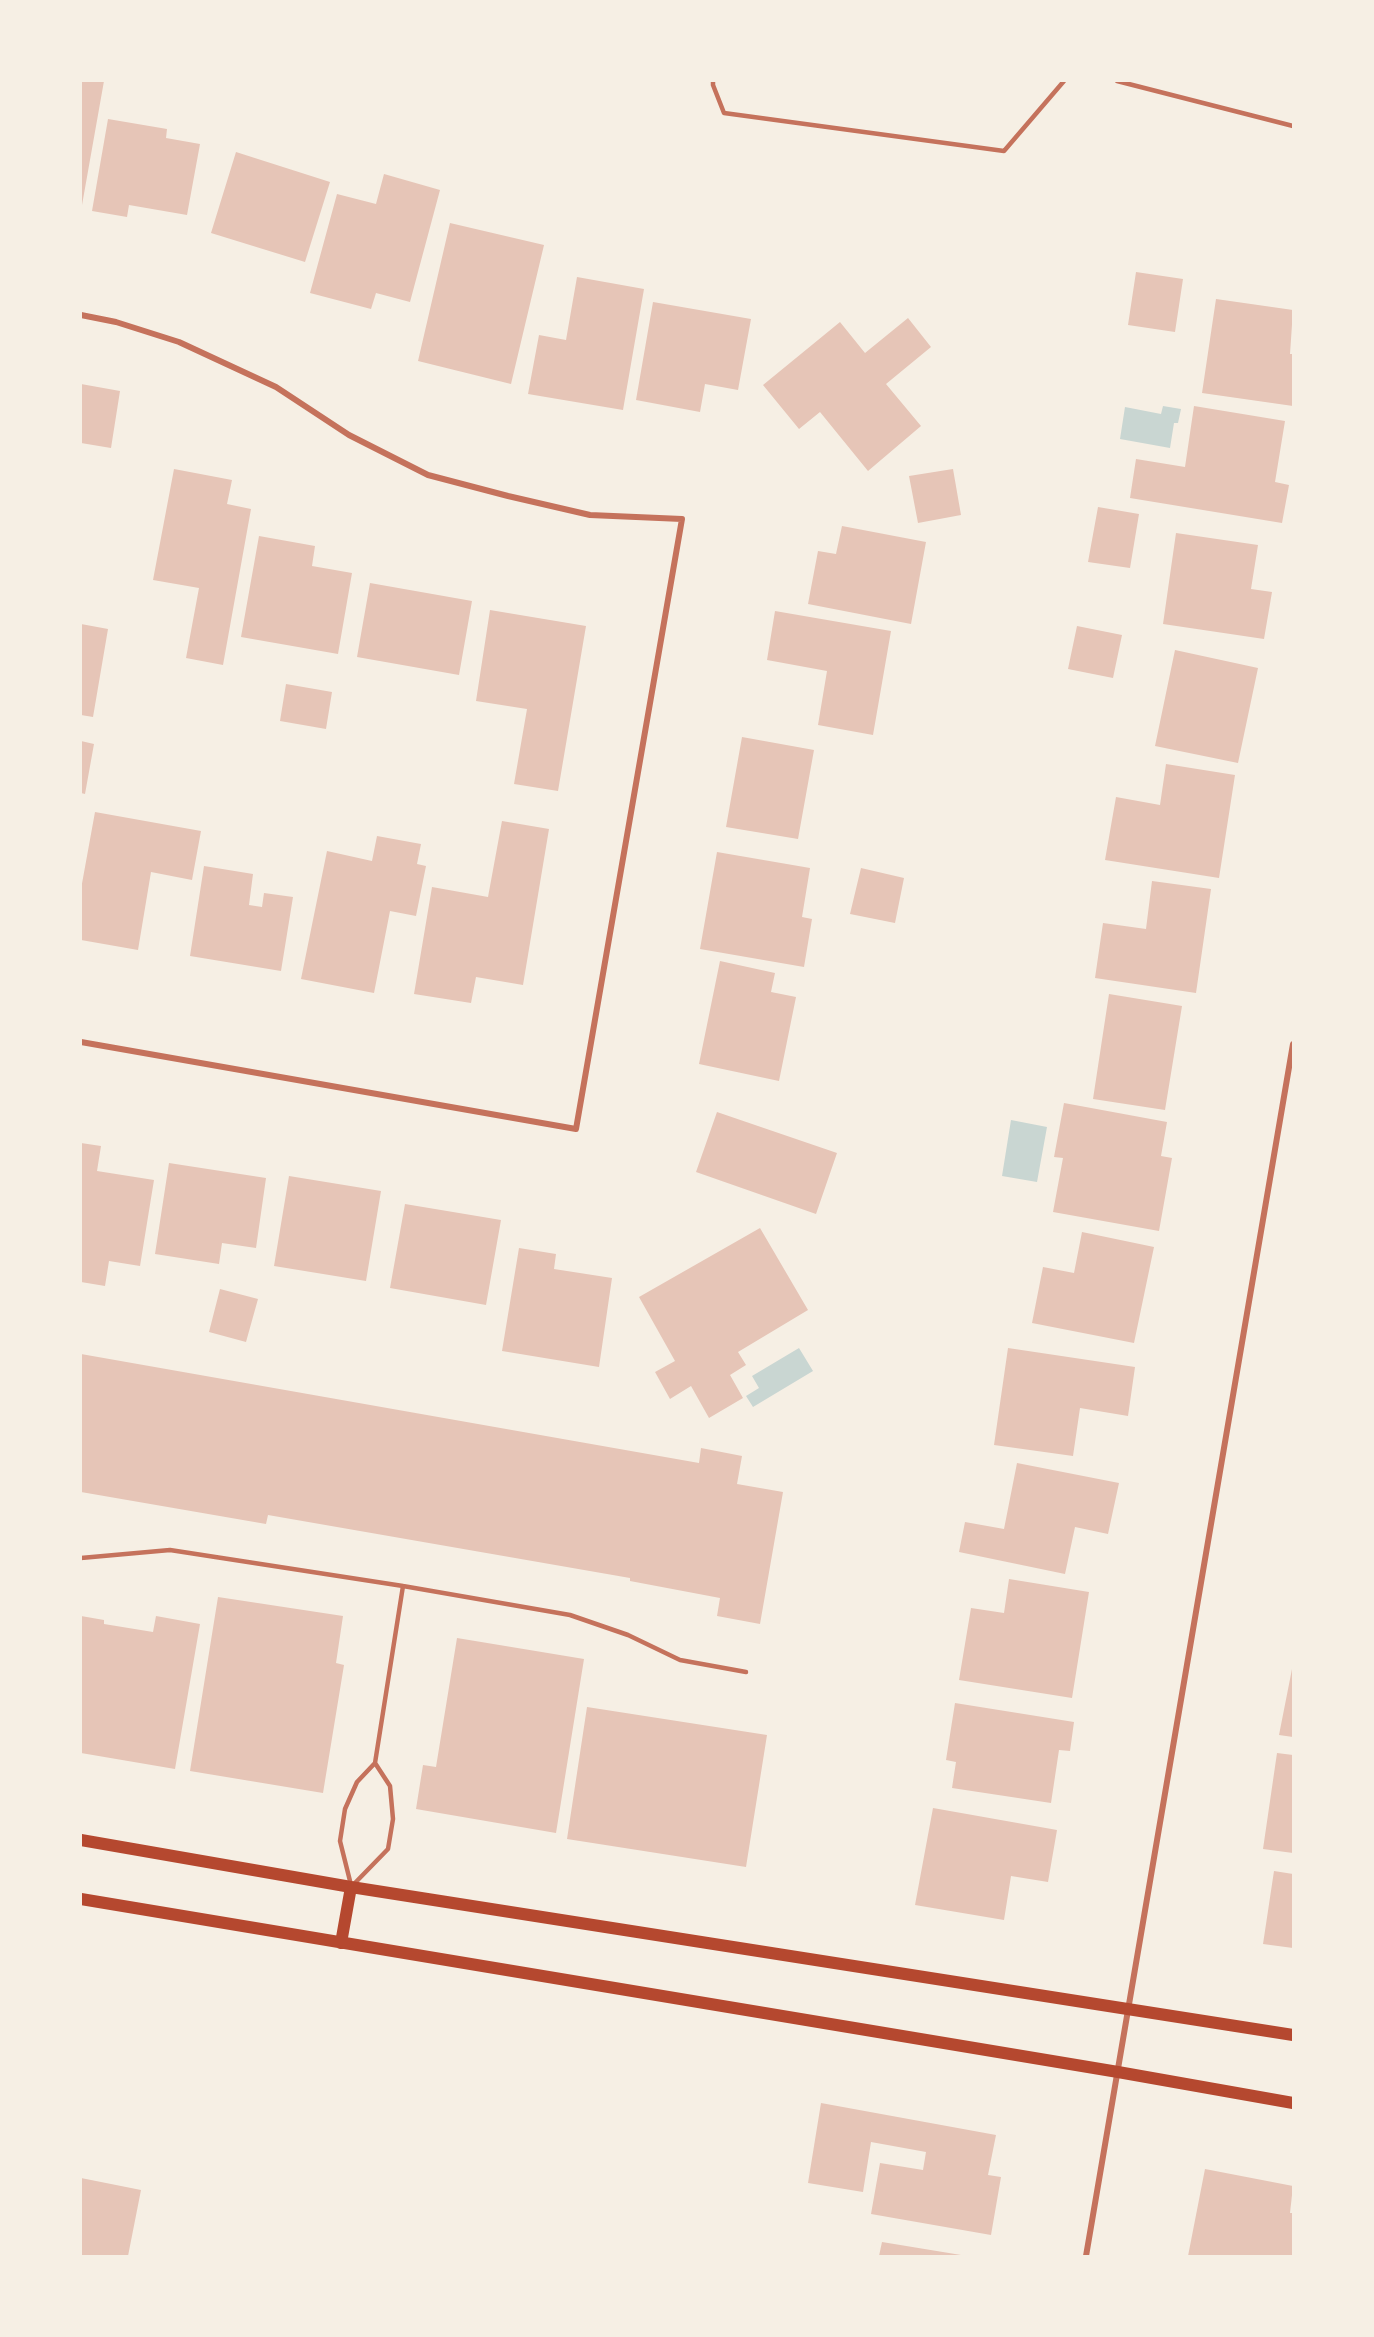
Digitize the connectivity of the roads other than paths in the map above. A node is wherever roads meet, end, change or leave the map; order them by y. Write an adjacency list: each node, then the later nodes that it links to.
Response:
1 (713, 81): 2 (lane)
2 (1064, 81)
3 (1117, 81): 4 (lane)
4 (1293, 126)
5 (81, 315): 6 (street)
6 (81, 1042)
7 (1293, 1044): 16 (street)
8 (81, 1558): 9 (lane)
9 (403, 1586): 10 (lane); 11 (lane)
10 (746, 1672)
11 (375, 1763): 13 (lane); 13 (lane)
12 (81, 1840): 13 (main road)
13 (351, 1887): 15 (main road); 16 (main road)
14 (81, 1899): 15 (main road)
15 (341, 1943): 18 (main road)
16 (1128, 2010): 17 (main road); 18 (street)
17 (1293, 2035)
18 (1118, 2072): 19 (main road); 20 (street)
19 (1293, 2103)
20 (1086, 2256)

